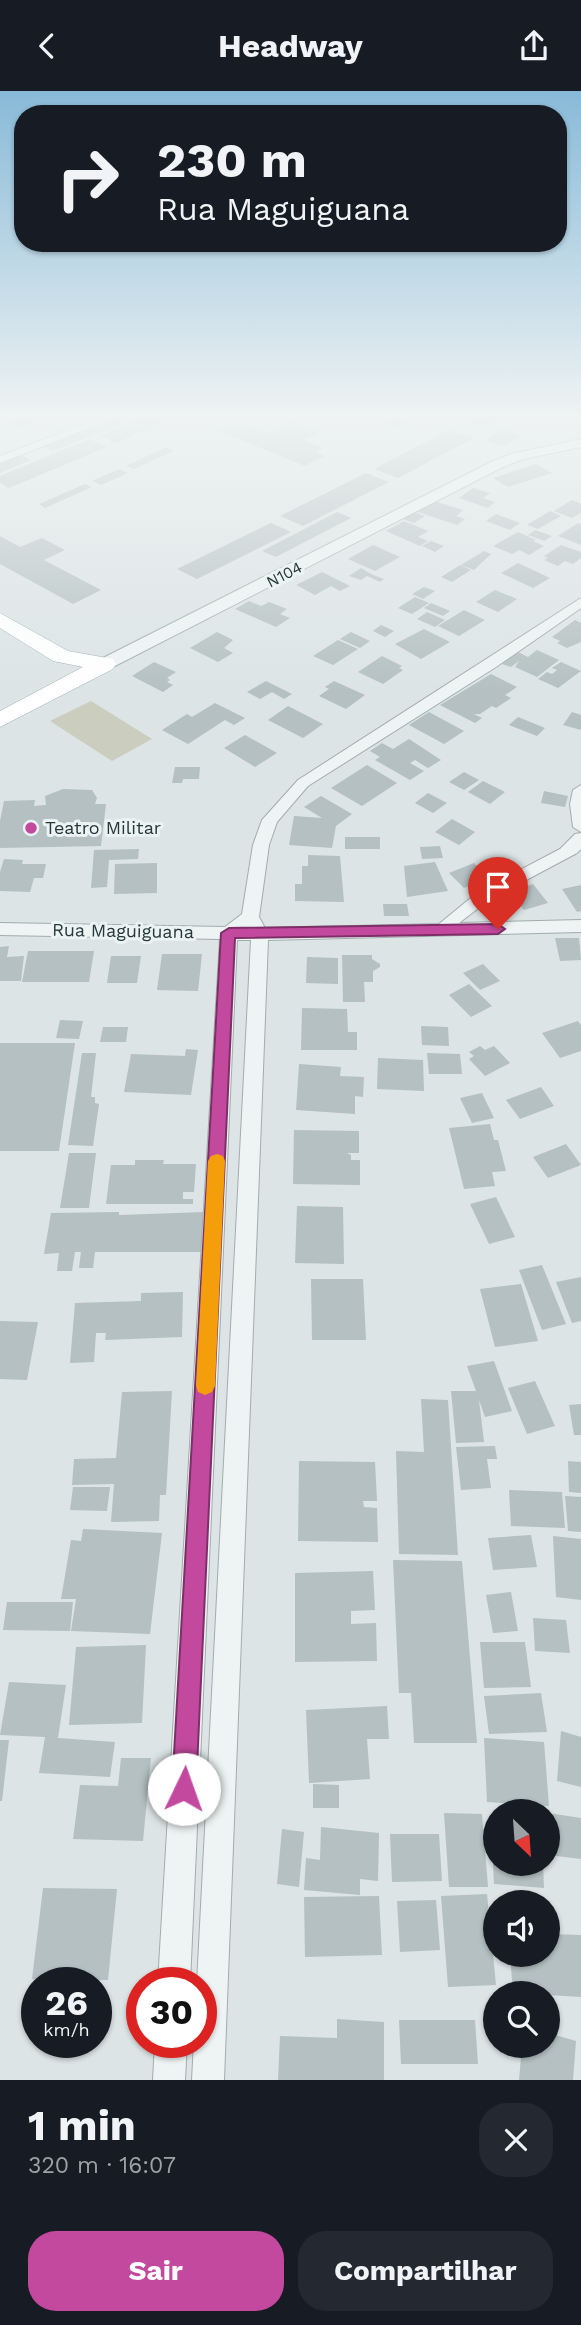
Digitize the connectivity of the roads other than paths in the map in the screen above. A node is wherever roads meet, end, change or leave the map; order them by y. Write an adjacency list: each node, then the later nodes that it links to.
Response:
1 (416, 506): 5 (street, N104 / N104)
2 (581, 602): 11 (street)
3 (0, 619): 4 (main road)
4 (61, 656): 5 (main road); 6 (main road)
5 (105, 664): 6 (main road, N104)
6 (62, 686): 7 (main road, N104)
7 (0, 720)
8 (581, 790): 9 (street)
9 (581, 827)
10 (581, 838): 14 (street)
11 (255, 926): 14 (street, Rua Maguiguana); 15 (street, Rua Maguiguana); 19 (street)
12 (581, 926): 14 (street, Rua Maguiguana)
13 (0, 929): 15 (street, Rua Maguiguana)
14 (442, 931)
15 (229, 933): 16 (street)
16 (175, 1967)
17 (170, 2058): 18 (street)
18 (169, 2080)
19 (208, 2080)

